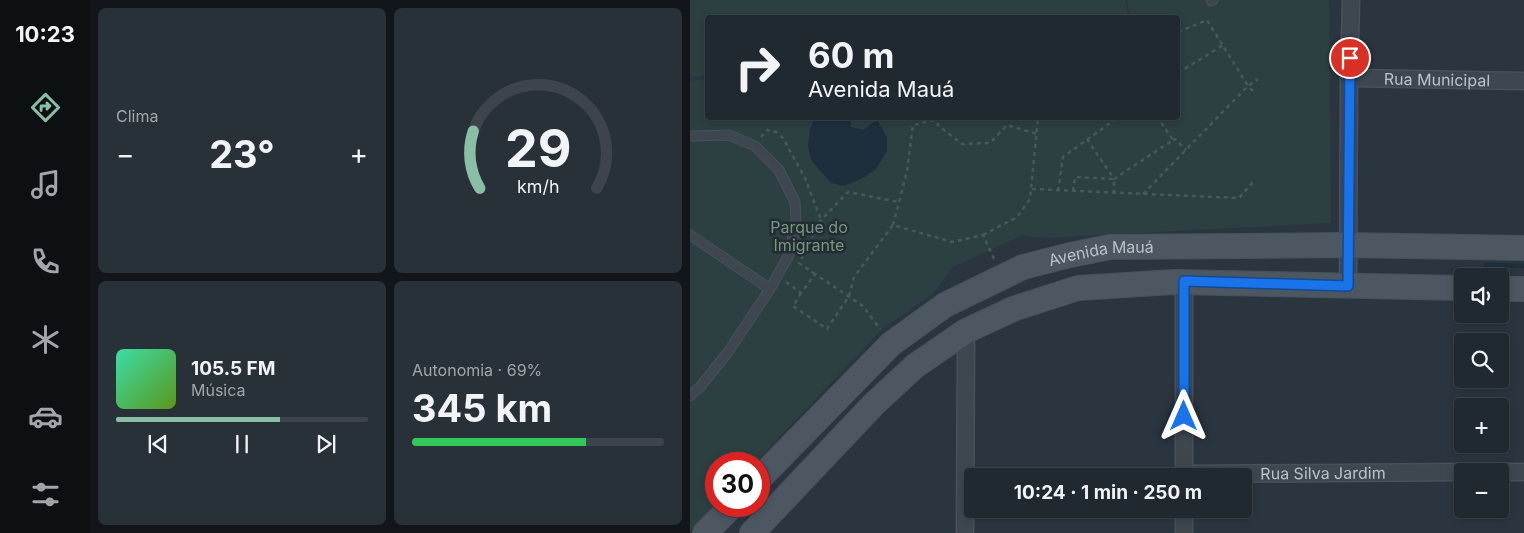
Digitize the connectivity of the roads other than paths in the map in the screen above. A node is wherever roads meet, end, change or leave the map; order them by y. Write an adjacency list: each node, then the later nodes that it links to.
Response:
1 (1351, 0): 2 (street)
2 (1349, 78): 3 (street, Rua Municipal); 6 (street)
3 (1524, 81)
4 (690, 136): 10 (lane)
5 (690, 235): 10 (lane)
6 (1347, 245): 7 (main road, Avenida Mauá); 9 (street); 16 (main road, Avenida Mauá)
7 (1524, 248)
8 (1184, 281): 9 (main road, Avenida Mauá); 14 (main road, Avenida Mauá); 17 (street)
9 (1348, 286): 11 (main road, Avenida Mauá)
10 (770, 288): 15 (lane)
11 (1454, 288)
12 (1509, 289): 13 (main road)
13 (1524, 289)
14 (966, 331): 25 (main road, Avenida Mauá); 26 (street)
15 (690, 396)
16 (770, 468)
17 (1184, 468)
18 (1454, 472): 21 (street, Rua Silva Jardim)
19 (1509, 472): 20 (street)
20 (1524, 472)
21 (1252, 474)
22 (721, 517): 24 (main road)
23 (1184, 518): 27 (street)
24 (705, 533)
25 (752, 533)
26 (965, 533)
27 (1184, 533)

